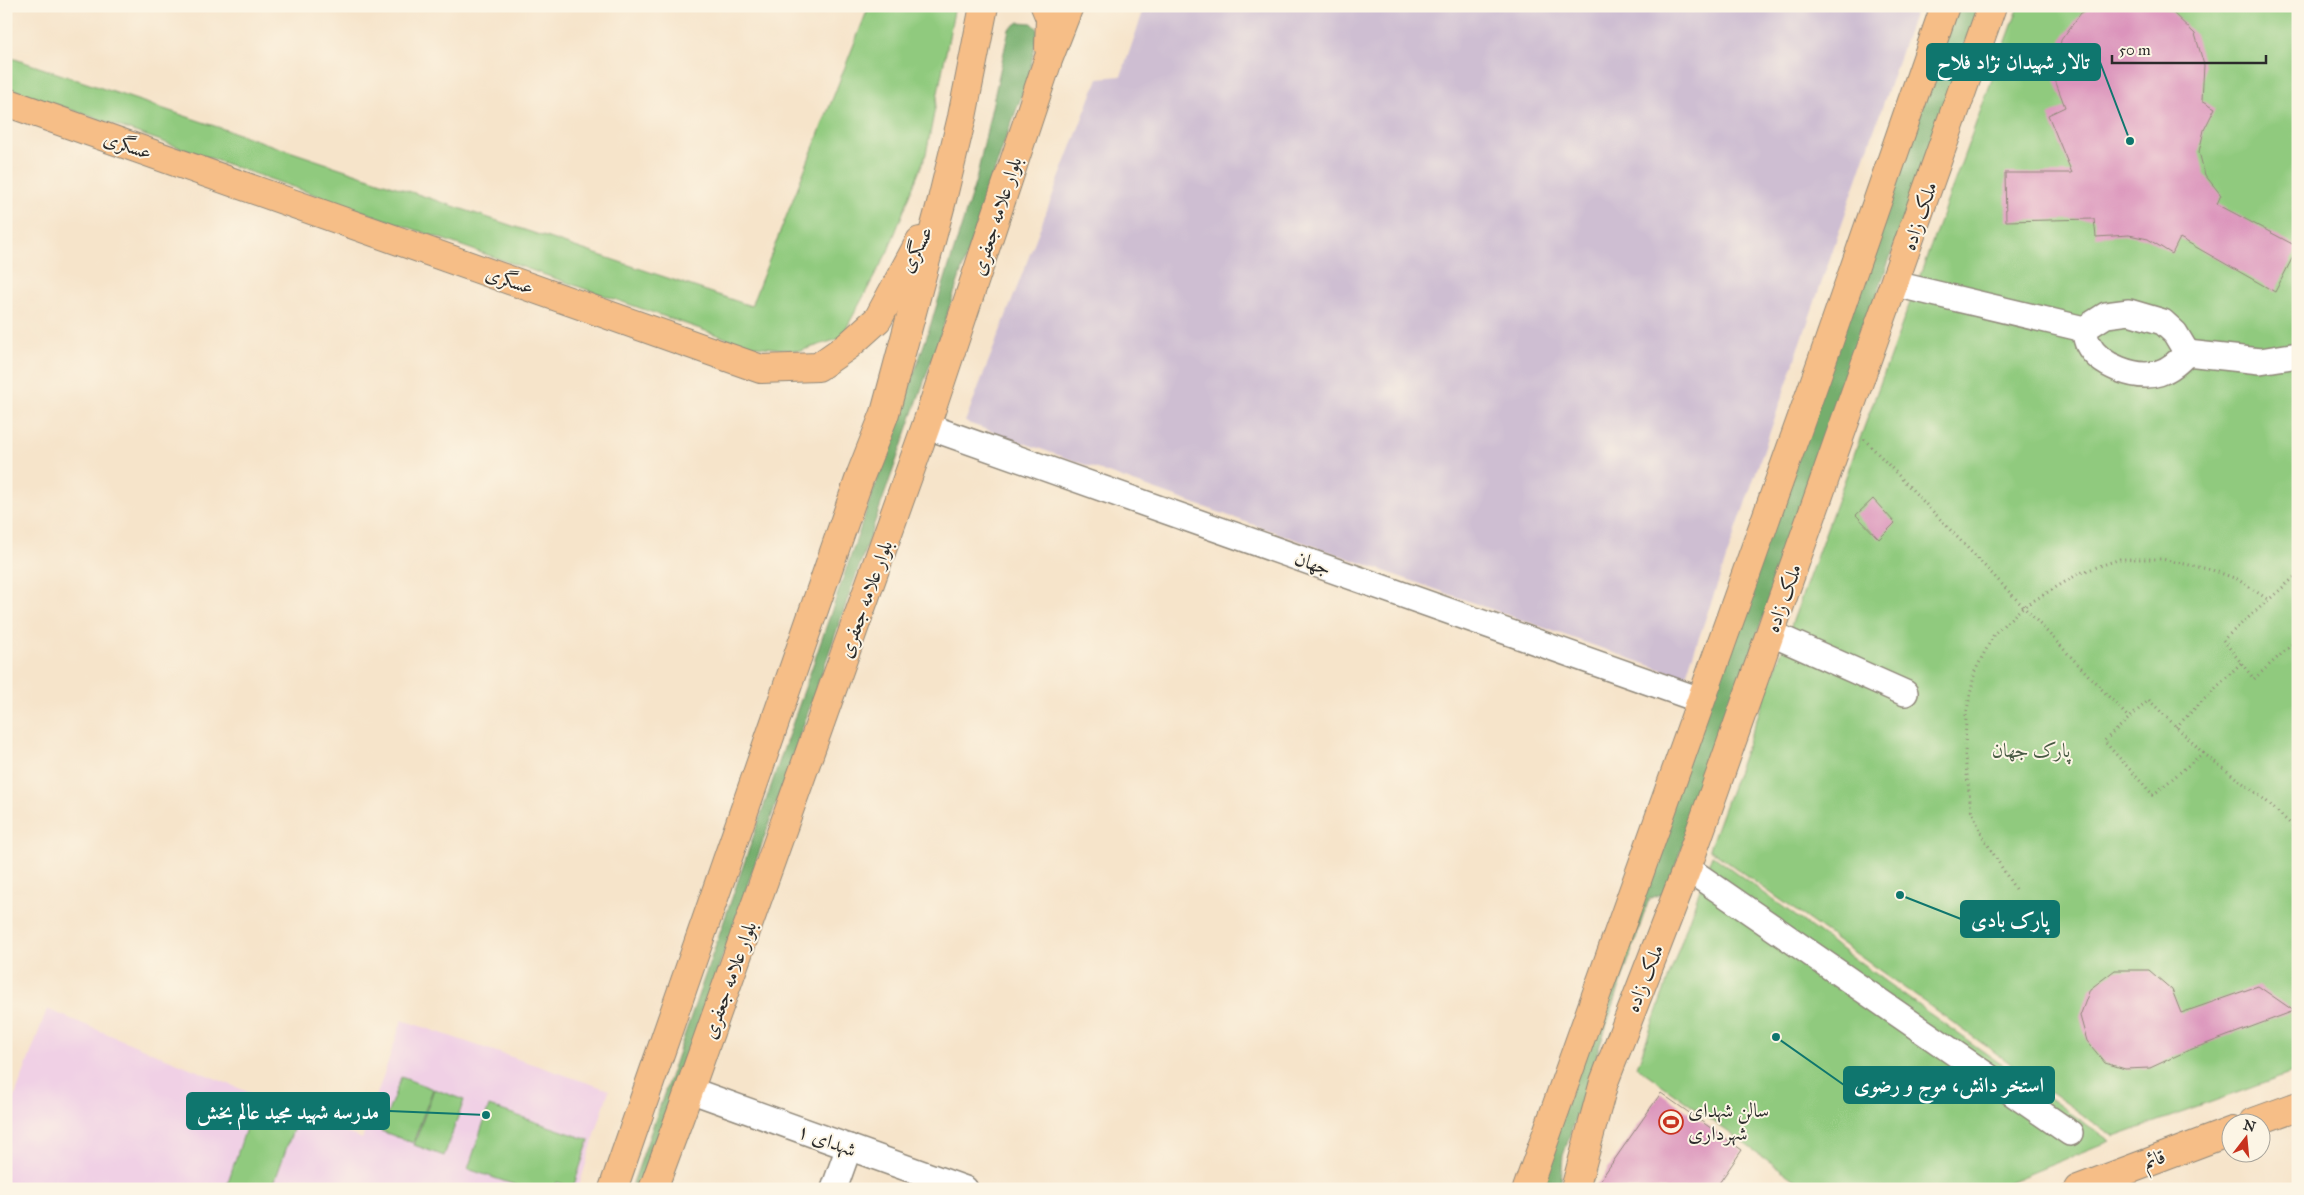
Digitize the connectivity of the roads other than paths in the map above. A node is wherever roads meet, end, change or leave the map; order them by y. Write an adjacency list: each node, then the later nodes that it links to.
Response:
1 (993, 6): 6 (main road)
2 (1046, 6): 7 (main road)
3 (1069, 6): 7 (main road, بلوار علامه جعفری)
4 (1945, 6): 17 (main road, ملک زاده)
5 (1992, 6): 10 (main road, ملک زاده)
6 (982, 18): 9 (main road, بلوار علامه جعفری)
7 (1048, 60): 14 (main road, بلوار علامه جعفری)
8 (6, 102): 9 (main road, عسگری)
9 (942, 200): 27 (main road, بلوار علامه جعفری)
10 (1895, 284): 11 (street); 15 (main road, ملک زاده)
11 (2084, 330): 12 (street); 12 (street)
12 (2187, 353): 13 (street)
13 (2298, 355)
14 (926, 426): 17 (street, جهان); 19 (main road, بلوار علامه جعفری)
15 (1770, 634): 16 (street); 18 (main road, ملک زاده)
16 (1905, 694)
17 (1700, 700): 25 (main road, ملک زاده)
18 (1688, 868): 22 (street); 26 (main road, ملک زاده)
19 (690, 1090): 24 (street, شهدای ۱); 28 (main road, بلوار علامه جعفری)
20 (2298, 1106): 21 (main road)
21 (2272, 1115)
22 (2070, 1133)
23 (2222, 1135): 31 (main road, قائم)
24 (849, 1147): 29 (street); 30 (street, شهدای ۱)
25 (1534, 1185)
26 (1573, 1188)
27 (613, 1189)
28 (653, 1189)
29 (834, 1189)
30 (965, 1189)
31 (2078, 1189)

